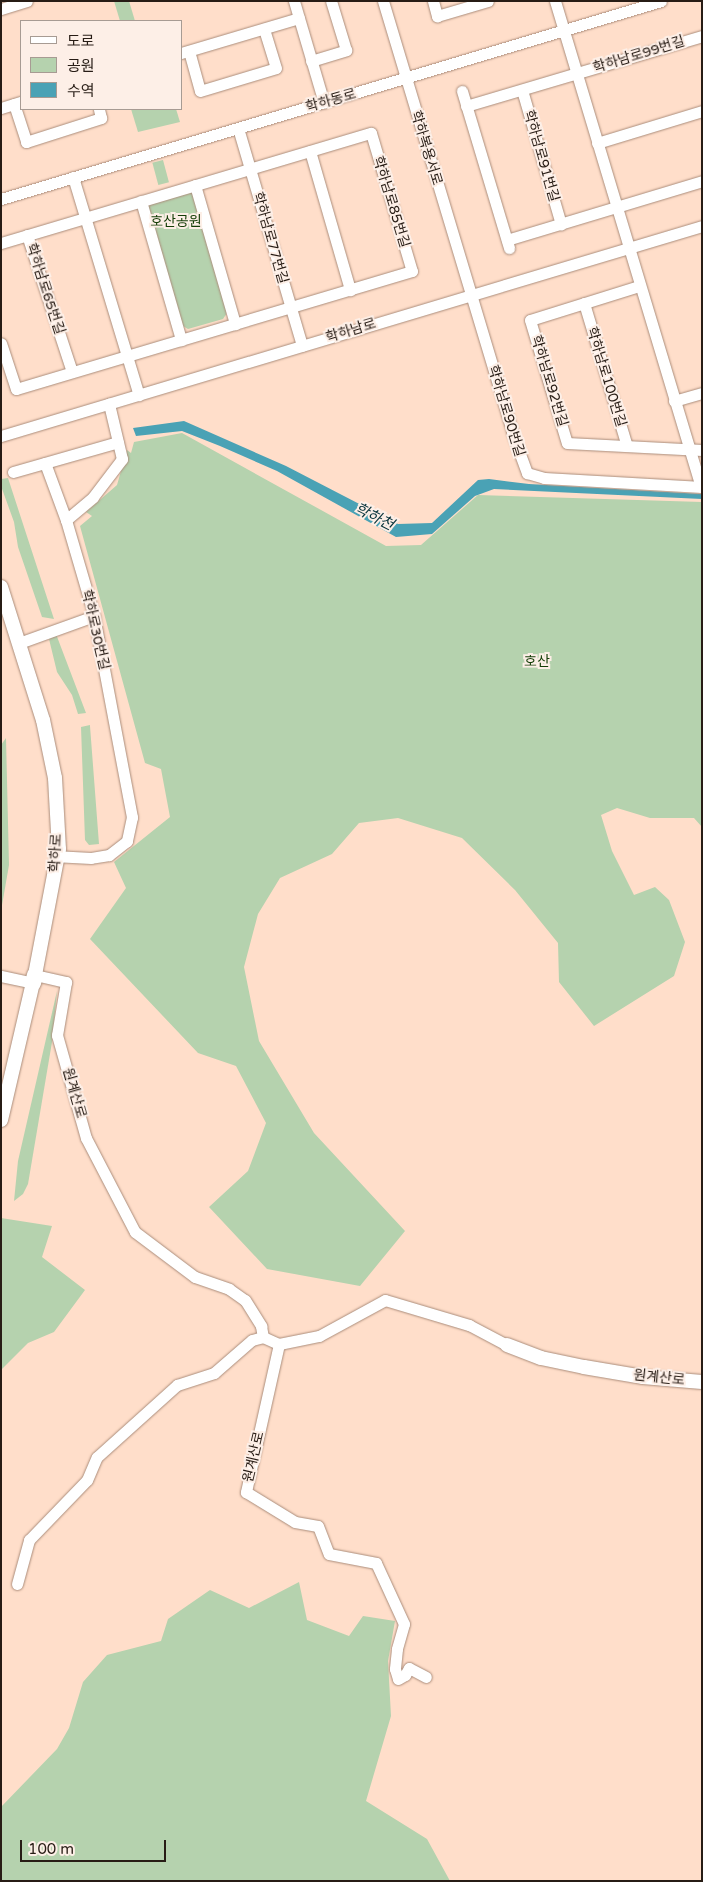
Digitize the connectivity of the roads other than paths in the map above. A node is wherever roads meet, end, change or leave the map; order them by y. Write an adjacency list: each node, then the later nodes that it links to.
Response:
1 (27, 1): 9 (street)
2 (294, 1): 10 (street)
3 (331, 1): 15 (street)
4 (382, 1): 17 (street, 학하복용서로)
5 (433, 1): 6 (street)
6 (488, 1)
7 (555, 1): 12 (street, 학하남로99번길)
8 (661, 1): 12 (street, 학하동로)
9 (1, 9)
10 (299, 18): 11 (street); 15 (street)
11 (264, 29): 14 (street); 14 (street)
12 (564, 31): 16 (street, 학하남로99번길); 17 (street, 학하동로)
13 (702, 36): 16 (street, 학하남로99번길)
14 (185, 52)
15 (311, 61): 21 (street)
16 (577, 74): 18 (street); 27 (street, 학하남로99번길)
17 (406, 79): 21 (street, 학하동로); 44 (street, 학하복용서로)
18 (522, 90): 22 (street); 37 (street, 학하남로91번길)
19 (462, 91): 22 (street)
20 (18, 103): 23 (street); 24 (street)
21 (324, 103): 26 (street, 학하동로)
22 (466, 106): 37 (street)
23 (1, 108)
24 (99, 110)
25 (702, 111): 27 (street)
26 (238, 128): 29 (street, 학하남로77번길); 30 (street, 학하동로)
27 (597, 143): 35 (street, 학하남로99번길)
28 (310, 151): 29 (street); 43 (street); 43 (street, 학하남로85번길)
29 (249, 169): 32 (street); 46 (street, 학하남로77번길)
30 (73, 177): 33 (street, 학하동로); 36 (street)
31 (702, 181): 35 (street)
32 (195, 185): 34 (street, 학하남로65번길); 47 (street)
33 (2, 198)
34 (141, 201): 36 (street, 학하남로65번길); 48 (street)
35 (616, 207): 37 (street); 41 (street, 학하남로99번길)
36 (85, 218): 39 (street, 학하남로65번길); 51 (street)
37 (561, 224)
38 (702, 226): 41 (street, 학하남로)
39 (27, 235): 40 (street); 52 (street, 학하남로65번길)
40 (1, 243)
41 (628, 248): 42 (street); 44 (street, 학하남로)
42 (639, 286): 45 (street); 55 (street)
43 (350, 290): 46 (street)
44 (471, 294): 50 (street, 학하남로); 64 (street, 학하남로90번길)
45 (584, 303): 59 (street, 학하남로100번길); 59 (street, 학하남로92번길)
46 (290, 308): 47 (street); 50 (street, 학하남로77번길)
47 (235, 324): 48 (street)
48 (181, 340): 51 (street)
49 (1, 343): 52 (street)
50 (302, 346): 54 (street, 학하남로)
51 (126, 356): 52 (street); 54 (street)
52 (72, 372)
53 (702, 392): 55 (street)
54 (139, 395): 56 (street, 학하남로)
55 (674, 401): 60 (street)
56 (109, 404): 57 (street, 학하남로); 58 (street)
57 (1, 436)
58 (118, 442): 62 (street); 65 (street)
59 (628, 446): 60 (street)
60 (689, 450): 61 (street); 64 (street)
61 (702, 450)
62 (45, 463): 63 (street); 65 (street, 학하로30번길)
63 (13, 472)
64 (701, 487)
65 (66, 520): 67 (street, 학하로30번길)
66 (1, 587): 68 (street, 학하로)
67 (94, 616): 68 (street); 69 (street, 학하로30번길)
68 (20, 643): 69 (street, 학하로)
69 (58, 856): 71 (street, 학하로)
70 (1, 976): 71 (street)
71 (34, 979): 72 (street, 학하로); 73 (street, 원계산로)
72 (1, 1120)
73 (263, 1337): 74 (street); 77 (street)
74 (279, 1344): 75 (street, 원계산로); 78 (street, 원계산로)
75 (507, 1344): 76 (street, 원계산로)
76 (702, 1382)
77 (17, 1584)
78 (426, 1677)

